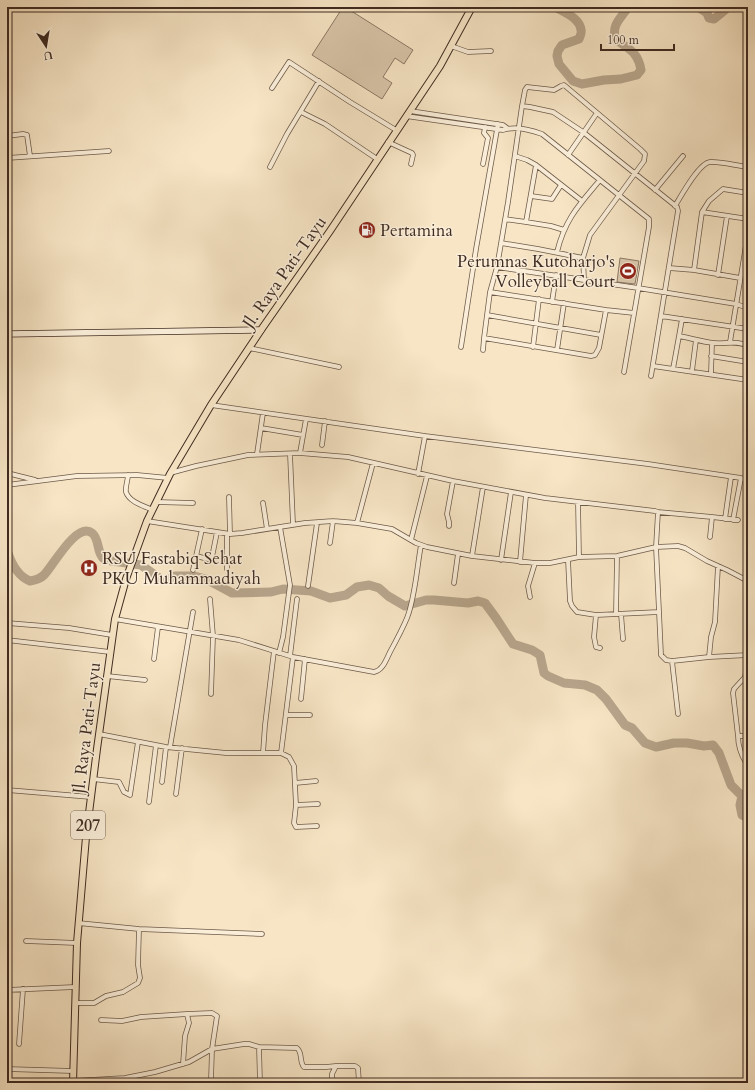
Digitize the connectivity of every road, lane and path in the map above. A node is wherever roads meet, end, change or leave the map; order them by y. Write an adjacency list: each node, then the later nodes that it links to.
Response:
1 (472, 7): 2 (main road, Jl. Raya Pati-Tayu)
2 (452, 46): 3 (street); 8 (main road, Jl. Raya Pati-Tayu)
3 (491, 51)
4 (319, 81): 5 (street); 7 (street); 14 (street)
5 (272, 88)
6 (522, 106): 9 (street); 13 (street); 15 (street)
7 (301, 112): 24 (street); 28 (street)
8 (408, 113): 10 (street); 14 (main road, Jl. Raya Pati-Tayu)
9 (597, 113): 15 (street); 30 (street)
10 (480, 124): 11 (street); 12 (street)
11 (498, 127): 12 (street); 13 (street); 82 (street)
12 (485, 128): 26 (street)
13 (519, 129): 19 (street); 21 (street)
14 (396, 130): 17 (main road, Jl. Raya Pati-Tayu)
15 (583, 132): 19 (street); 30 (street)
16 (7, 136): 20 (street)
17 (388, 142): 24 (main road, Jl. Raya Pati-Tayu); 25 (street)
18 (109, 151): 20 (street)
19 (568, 155): 31 (street)
20 (30, 156): 23 (street)
21 (515, 156): 27 (street); 41 (street)
22 (683, 156): 33 (street)
23 (7, 158)
24 (377, 159): 73 (main road, Jl. Raya Pati-Tayu)
25 (411, 164)
26 (483, 164)
27 (536, 165): 32 (street); 36 (street)
28 (270, 166)
29 (748, 167): 38 (street)
30 (635, 172): 33 (street); 35 (street)
31 (600, 180): 35 (street); 37 (street)
32 (561, 185): 36 (street); 37 (street)
33 (655, 190): 38 (street)
34 (748, 193): 39 (street)
35 (619, 195): 48 (street); 56 (street)
36 (531, 196): 43 (street)
37 (582, 201): 44 (street)
38 (675, 206): 50 (street)
39 (702, 212): 40 (street); 51 (street)
40 (727, 216): 42 (street); 53 (street)
41 (505, 219): 43 (street); 46 (street)
42 (748, 219)
43 (526, 222): 44 (street)
44 (564, 230): 47 (street)
45 (748, 232): 54 (street)
46 (501, 243): 47 (street); 49 (street)
47 (557, 252): 48 (street)
48 (583, 258): 55 (street)
49 (497, 267): 52 (street); 57 (street)
50 (669, 268): 51 (street); 58 (street)
51 (694, 270): 53 (street)
52 (556, 275): 55 (street); 60 (street)
53 (718, 275): 54 (street)
54 (740, 278): 62 (street)
55 (584, 280): 56 (street)
56 (638, 288): 58 (street); 65 (street)
57 (490, 292): 59 (street); 66 (street)
58 (665, 292): 62 (street); 67 (street)
59 (539, 299): 60 (street); 69 (street)
60 (552, 302): 61 (street)
61 (564, 304): 64 (street); 71 (street)
62 (736, 304): 63 (street); 70 (street)
63 (748, 308)
64 (606, 310): 65 (street); 75 (street)
65 (634, 313): 93 (street)
66 (487, 315): 69 (street); 77 (street)
67 (661, 316): 68 (street); 89 (street)
68 (682, 319): 70 (street); 76 (street)
69 (535, 324): 71 (street); 83 (street)
70 (733, 327): 72 (street); 79 (street)
71 (560, 328): 75 (street); 86 (street)
72 (748, 329)
73 (261, 330): 74 (street); 84 (main road, Jl. Raya Pati-Tayu)
74 (7, 334)
75 (601, 335): 86 (street)
76 (679, 336): 78 (street); 91 (street)
77 (484, 338): 83 (street); 85 (street)
78 (696, 340): 80 (street); 92 (street)
79 (730, 342): 80 (street); 81 (street)
80 (712, 343): 87 (street)
81 (748, 346)
82 (461, 347)
83 (533, 347): 86 (street)
84 (249, 348): 90 (street); 97 (main road, Jl. Raya Pati-Tayu)
85 (483, 350)
86 (557, 350)
87 (712, 356): 88 (street); 94 (street)
88 (748, 362)
89 (652, 366): 91 (street); 95 (street)
90 (339, 367)
91 (673, 368): 92 (street)
92 (692, 371): 94 (street)
93 (624, 372)
94 (711, 374): 96 (street)
95 (651, 376)
96 (748, 380)
97 (211, 405): 98 (street); 112 (main road, Jl. Raya Pati-Tayu)
98 (263, 413): 99 (street); 101 (street)
99 (306, 419): 100 (street); 102 (street)
100 (325, 421): 103 (street); 104 (street)
101 (261, 428): 102 (street); 106 (street)
102 (303, 435): 105 (street)
103 (425, 436): 110 (street); 114 (street)
104 (322, 445)
105 (300, 453): 107 (street); 108 (street)
106 (257, 454): 107 (street); 112 (street)
107 (290, 454): 136 (street)
108 (373, 463): 110 (street); 135 (street)
109 (7, 472): 116 (street)
110 (418, 474): 113 (street)
111 (128, 476): 112 (street); 116 (street); 128 (street)
112 (169, 476): 124 (main road, Jl. Raya Pati-Tayu)
113 (427, 476): 117 (street); 144 (street)
114 (731, 477): 115 (street); 131 (street)
115 (741, 478): 118 (street); 131 (street)
116 (39, 481): 119 (street)
117 (453, 481): 120 (street); 137 (street)
118 (748, 481)
119 (7, 485)
120 (483, 487): 121 (street); 150 (street)
121 (511, 492): 122 (street); 153 (street)
122 (526, 495): 125 (street); 155 (street)
123 (229, 497): 142 (street)
124 (156, 502): 126 (street); 128 (main road, Jl. Raya Pati-Tayu)
125 (578, 502): 129 (street); 152 (street)
126 (193, 503)
127 (263, 503): 140 (street)
128 (153, 510): 132 (main road, Jl. Raya Pati-Tayu)
129 (658, 512): 130 (street); 147 (street)
130 (712, 517): 131 (street); 143 (street)
131 (724, 519)
132 (147, 521): 139 (street); 170 (main road, Jl. Raya Pati-Tayu / 207)
133 (333, 522): 134 (street); 135 (street); 145 (street)
134 (317, 523): 136 (street); 162 (street)
135 (357, 523): 144 (street)
136 (293, 524): 138 (street)
137 (449, 526)
138 (280, 527): 140 (street); 181 (street)
139 (202, 529): 141 (street); 149 (street)
140 (267, 529): 142 (street)
141 (217, 532): 142 (street); 149 (street)
142 (229, 534): 158 (street)
143 (710, 537)
144 (411, 540): 146 (street)
145 (330, 543)
146 (421, 545): 148 (street); 185 (street)
147 (656, 547): 151 (street); 157 (street); 167 (street)
148 (458, 554): 150 (street); 161 (street)
149 (196, 556): 159 (street)
150 (472, 556): 153 (street)
151 (618, 556): 152 (street); 168 (street)
152 (579, 557): 154 (street)
153 (501, 560): 155 (street)
154 (568, 560): 156 (street); 169 (street)
155 (520, 562): 156 (street)
156 (536, 563): 163 (street)
157 (718, 566): 160 (street); 184 (street)
158 (227, 569)
159 (193, 570)
160 (748, 581)
161 (454, 583)
162 (308, 586)
163 (530, 598)
164 (210, 599): 175 (street)
165 (297, 599): 183 (street)
166 (193, 612): 173 (street)
167 (659, 612): 168 (street); 187 (street)
168 (619, 614): 169 (street); 176 (street)
169 (596, 615): 178 (street)
170 (115, 620): 172 (street); 174 (main road, Jl. Raya Pati-Tayu / 207)
171 (7, 623): 174 (street)
172 (158, 627): 173 (street); 186 (street)
173 (190, 633): 175 (street); 201 (street)
174 (112, 635): 180 (main road, Jl. Raya Pati-Tayu / 207)
175 (213, 636): 179 (street); 191 (street)
176 (623, 639)
177 (7, 640): 180 (street)
178 (600, 648)
179 (274, 651): 181 (street); 203 (street)
180 (110, 652): 189 (main road, Jl. Raya Pati-Tayu / 207)
181 (279, 653): 183 (street)
182 (748, 655): 184 (street)
183 (291, 657): 185 (street); 194 (street)
184 (709, 657): 187 (street)
185 (305, 659): 192 (street)
186 (154, 660)
187 (672, 661): 193 (street)
188 (748, 661): 197 (street)
189 (107, 676): 190 (street); 196 (main road, Jl. Raya Pati-Tayu / 207)
190 (145, 680)
191 (212, 694)
192 (301, 699)
193 (678, 714)
194 (286, 715): 195 (street); 204 (street)
195 (310, 715)
196 (99, 734): 199 (street); 206 (main road, Jl. Raya Pati-Tayu / 207)
197 (738, 736): 198 (street); 205 (street)
198 (748, 736)
199 (138, 742): 200 (street); 206 (street)
200 (156, 745): 201 (street); 213 (street)
201 (168, 747): 202 (street); 208 (street)
202 (182, 748): 203 (street); 211 (street)
203 (263, 753): 204 (street)
204 (281, 753): 209 (street)
205 (748, 766)
206 (93, 779): 212 (main road, Jl. Raya Pati-Tayu / 207)
207 (316, 781): 209 (street)
208 (162, 782)
209 (295, 783): 215 (street)
210 (7, 790): 212 (street)
211 (176, 794)
212 (91, 797): 217 (main road, Jl. Raya Pati-Tayu / 207)
213 (149, 802)
214 (318, 804): 215 (street)
215 (296, 805): 216 (street)
216 (316, 826)
217 (78, 923): 218 (street); 221 (main road, Jl. Raya Pati-Tayu / 207)
218 (139, 929): 219 (street); 225 (street)
219 (262, 934)
220 (26, 941): 221 (street)
221 (77, 943): 222 (main road, Jl. Raya Pati-Tayu / 207)
222 (75, 987): 224 (street); 225 (main road, Jl. Raya Pati-Tayu / 207)
223 (7, 990): 224 (street)
224 (23, 990): 228 (street)
225 (75, 1003): 234 (main road, Jl. Raya Pati-Tayu / 207)
226 (187, 1014): 227 (street); 230 (street); 231 (street)
227 (101, 1020)
228 (19, 1044)
229 (260, 1048): 230 (street); 232 (street); 237 (street)
230 (212, 1049): 231 (street); 236 (street)
231 (183, 1064): 235 (street)
232 (336, 1066): 238 (street); 239 (street)
233 (7, 1069): 234 (street)
234 (73, 1071): 235 (main road, Jl. Raya Pati-Tayu / 207)
235 (73, 1082)
236 (202, 1083)
237 (260, 1083)
238 (332, 1083)
239 (359, 1083)

